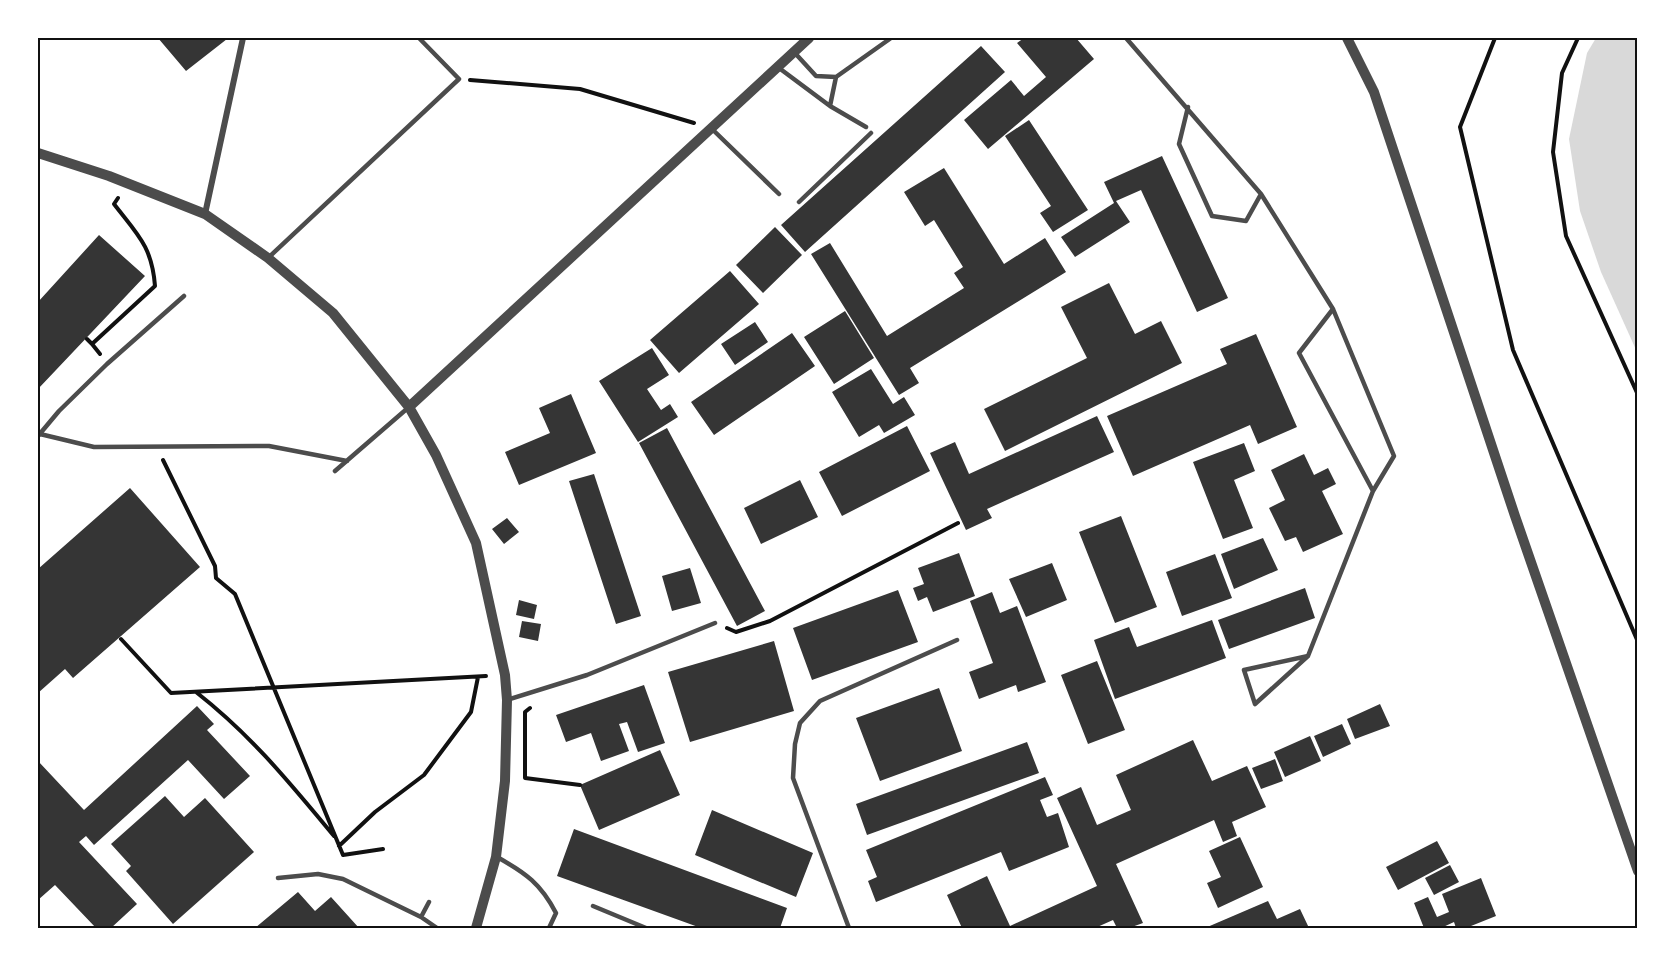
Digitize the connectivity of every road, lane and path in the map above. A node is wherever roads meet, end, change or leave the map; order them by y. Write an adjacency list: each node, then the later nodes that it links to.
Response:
1 (243, 38): 23 (street)
2 (419, 38): 12 (lane)
3 (809, 38): 9 (street)
4 (891, 38): 11 (lane)
5 (1126, 38): 14 (lane)
6 (1347, 38): 54 (street)
7 (1495, 38): 41 (path)
8 (1578, 38): 30 (path)
9 (794, 52): 10 (street); 11 (lane)
10 (778, 67): 13 (lane); 16 (street)
11 (836, 77): 13 (lane)
12 (459, 79): 16 (path); 24 (lane)
13 (830, 106): 15 (lane)
14 (1188, 106): 20 (lane); 20 (lane)
15 (866, 127)
16 (712, 129): 19 (lane); 31 (street)
17 (871, 133): 22 (lane)
18 (38, 153): 23 (street)
19 (779, 194)
20 (1262, 194): 26 (lane)
21 (118, 198): 28 (path)
22 (799, 202)
23 (205, 214): 24 (street)
24 (268, 258): 31 (street)
25 (184, 296): 32 (lane)
26 (1333, 309): 36 (lane); 36 (lane)
27 (87, 339): 28 (path)
28 (92, 344): 29 (path)
29 (93, 363)
30 (1638, 395)
31 (409, 407): 34 (lane); 47 (street)
32 (39, 435): 33 (lane)
33 (157, 448): 34 (lane); 45 (path)
34 (346, 461): 35 (lane)
35 (335, 471)
36 (1373, 491): 42 (lane)
37 (958, 524): 38 (path)
38 (715, 623): 47 (lane)
39 (121, 639): 46 (path)
40 (957, 640): 63 (lane)
41 (1638, 642)
42 (1308, 656): 42 (lane)
43 (478, 676): 44 (path); 45 (path); 51 (path)
44 (486, 676)
45 (274, 688): 46 (path); 50 (path)
46 (196, 692): 50 (path)
47 (507, 700): 53 (street)
48 (531, 708): 49 (path)
49 (580, 785)
50 (337, 840): 51 (path)
51 (339, 846): 52 (path)
52 (383, 849)
53 (496, 857): 60 (street); 61 (lane)
54 (1638, 871)
55 (278, 878): 58 (lane)
56 (429, 902): 58 (lane)
57 (593, 906): 62 (lane)
58 (421, 917): 59 (lane)
59 (437, 928)
60 (476, 928)
61 (549, 928)
62 (646, 928)
63 (849, 928)

